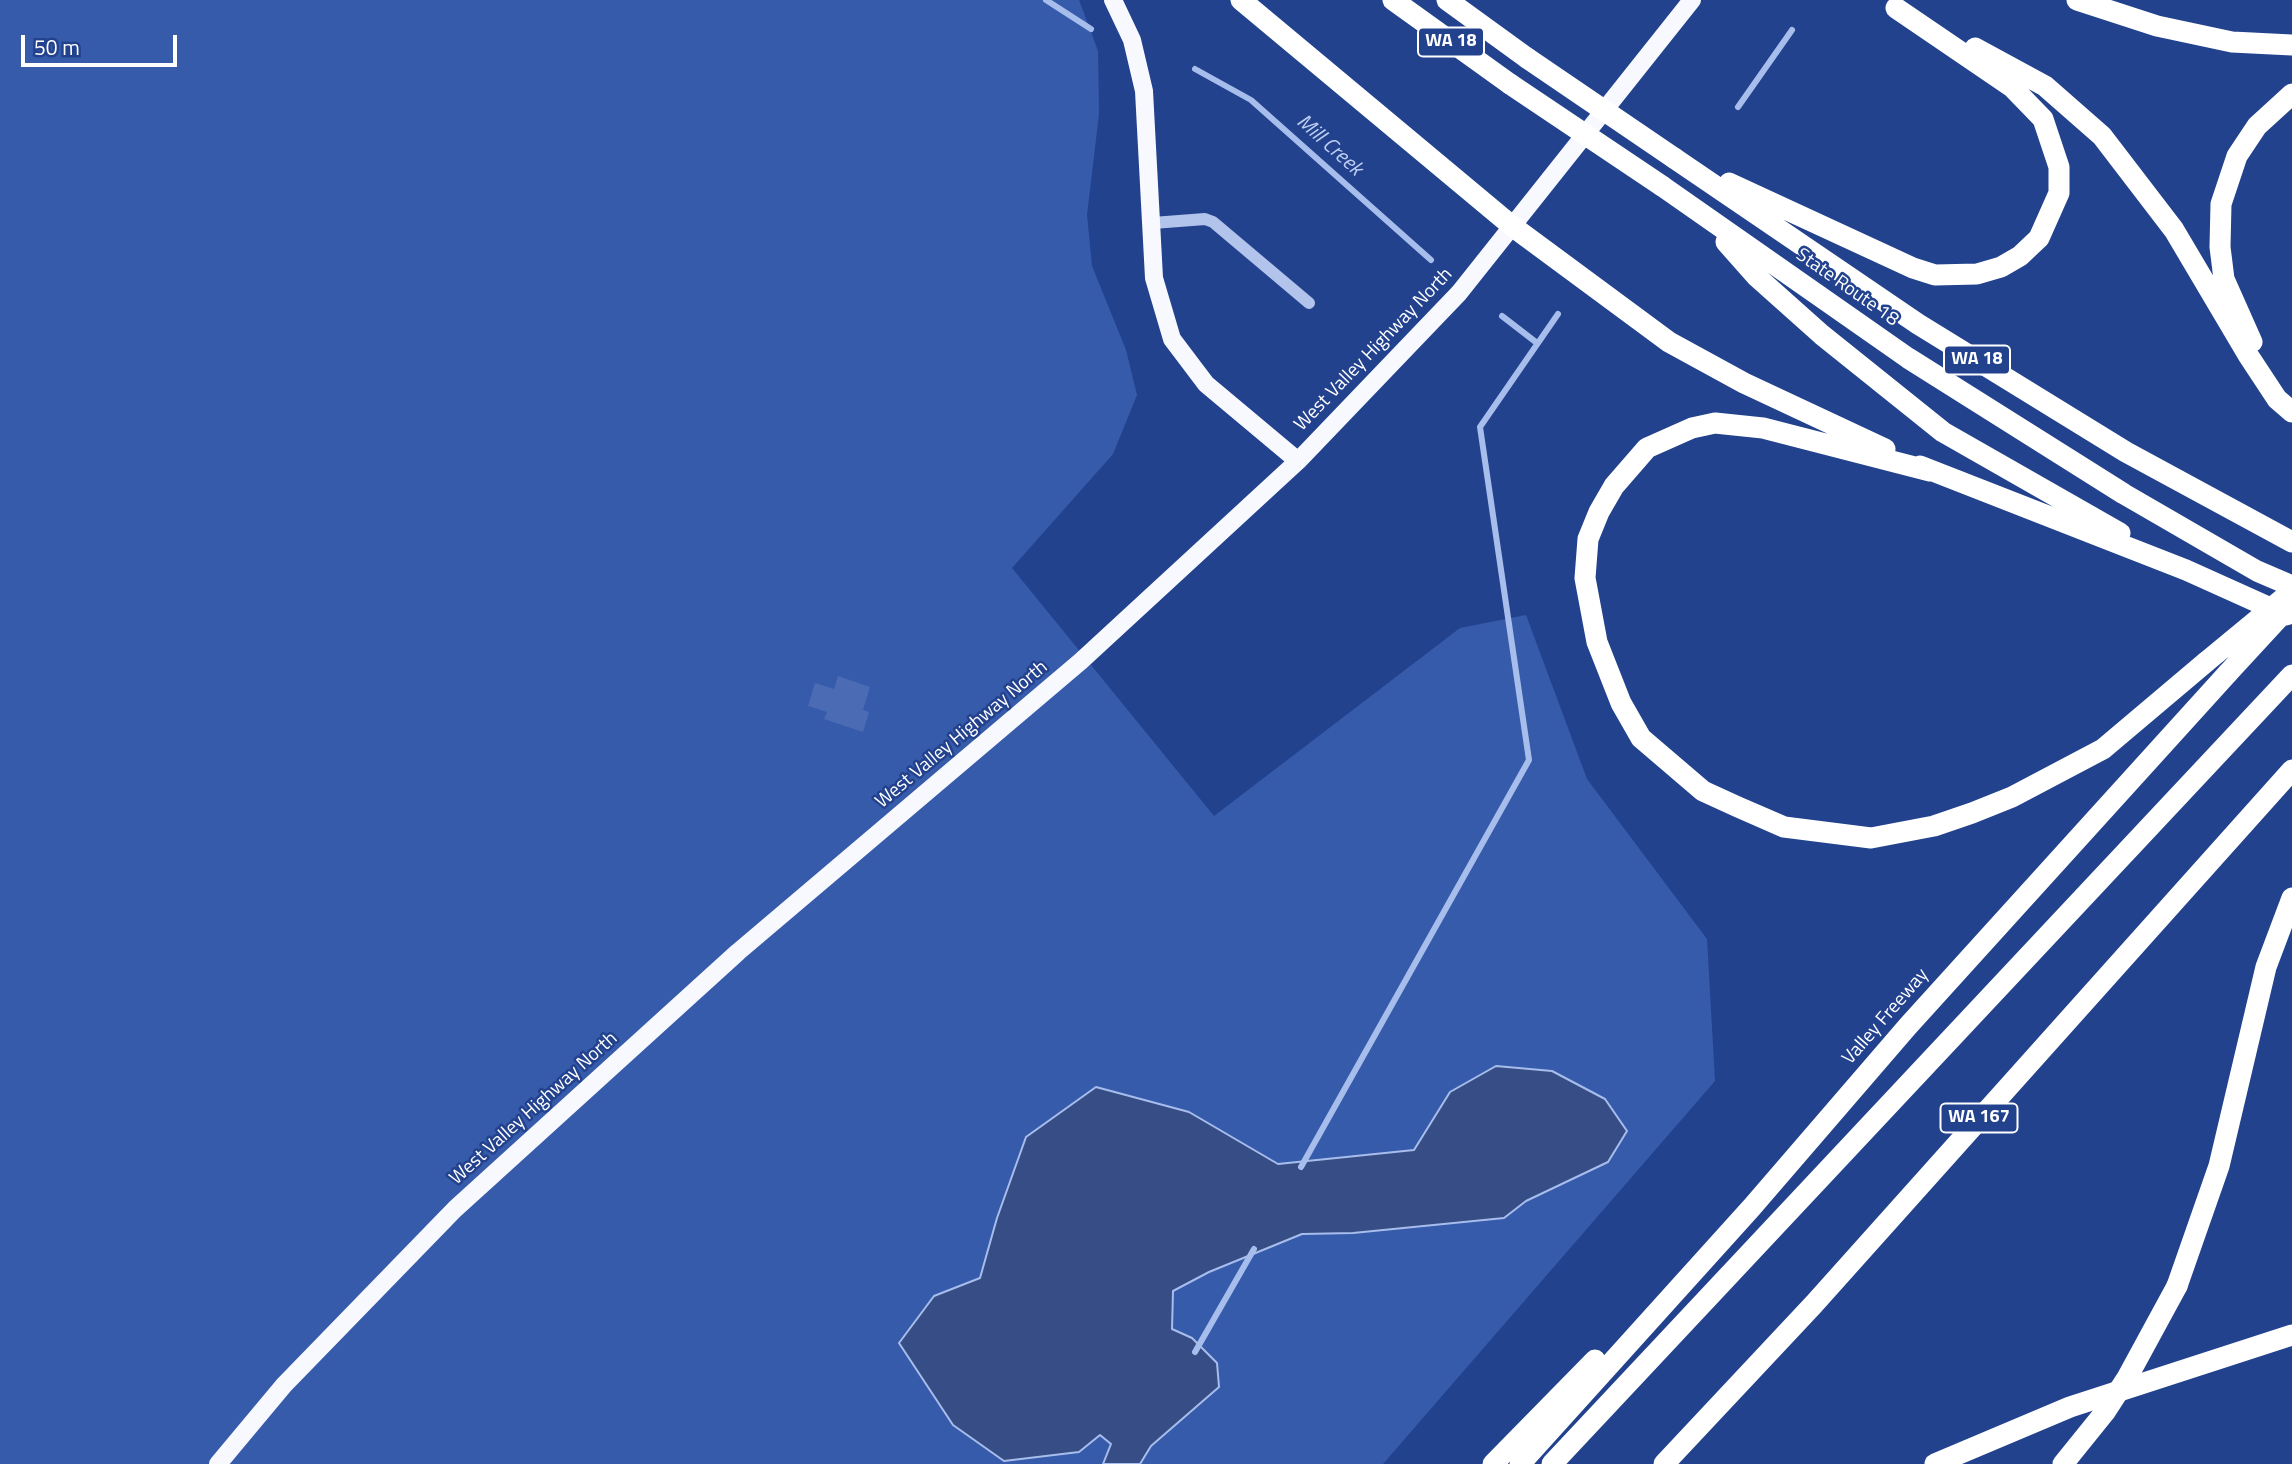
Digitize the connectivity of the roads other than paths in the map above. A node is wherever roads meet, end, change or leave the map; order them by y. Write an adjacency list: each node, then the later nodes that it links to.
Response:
1 (1113, 0): 12 (main road)
2 (1241, 0): 13 (highway)
3 (1392, 0): 11 (highway, State Route 18 / WA 18, bridge)
4 (1447, 0): 10 (highway, State Route 18 / WA 18, bridge)
5 (1692, 0): 13 (main road, West Valley Highway North)
6 (2077, 0): 8 (highway)
7 (1889, 4): 10 (highway); 15 (highway)
8 (2292, 45)
9 (2292, 94): 15 (highway)
10 (1674, 158): 18 (highway, State Route 18 / WA 18)
11 (1704, 217): 19 (highway); 20 (highway, State Route 18 / WA 18)
12 (1153, 223): 14 (lane); 16 (main road)
13 (1512, 226): 16 (main road, West Valley Highway North); 17 (highway)
14 (1309, 303)
15 (2285, 405)
16 (1298, 461): 29 (main road, West Valley Highway North)
17 (1930, 471): 19 (highway); 21 (highway, bridge)
18 (2292, 542)
19 (2186, 570): 23 (highway)
20 (2292, 586)
21 (2292, 591)
22 (2292, 604): 27 (highway, Valley Freeway, bridge)
23 (2292, 618)
24 (2292, 675): 32 (highway)
25 (2292, 770): 33 (highway, WA 167)
26 (2292, 898): 35 (highway, bridge)
27 (1752, 1207): 30 (highway); 31 (highway, Valley Freeway)
28 (2292, 1335): 34 (highway)
29 (218, 1464)
30 (1493, 1464)
31 (1520, 1464)
32 (1552, 1464)
33 (1664, 1464)
34 (1935, 1464)
35 (2063, 1464)

